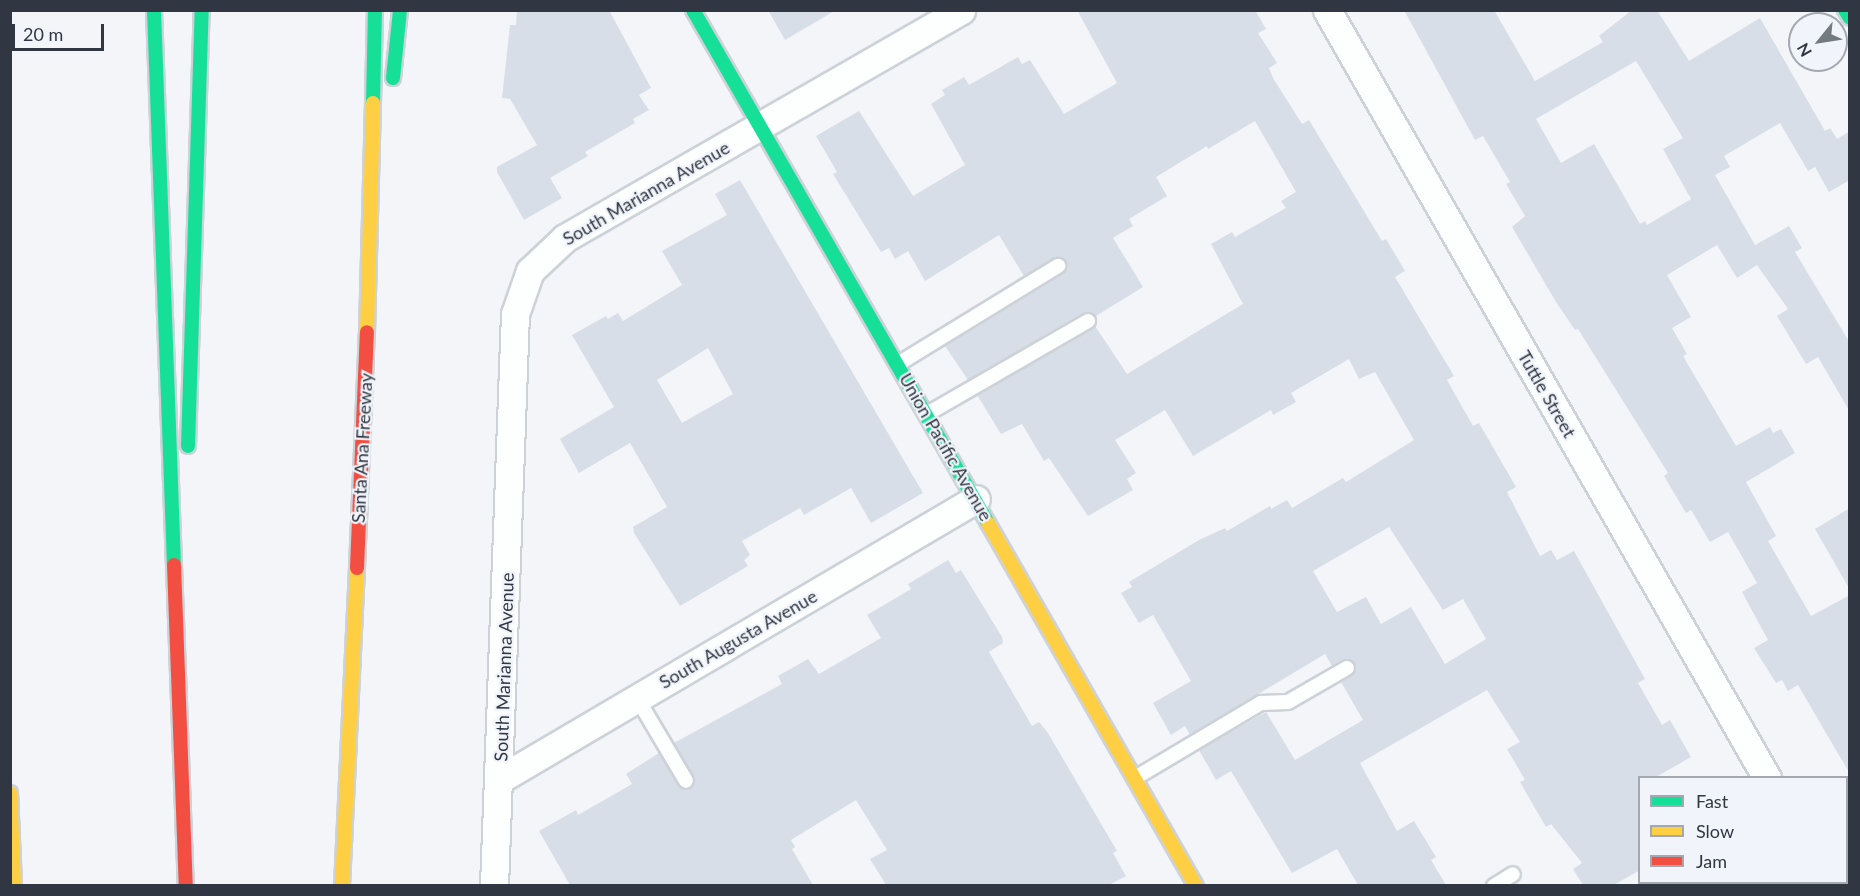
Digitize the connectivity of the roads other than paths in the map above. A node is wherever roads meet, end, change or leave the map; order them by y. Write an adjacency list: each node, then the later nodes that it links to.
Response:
1 (154, 10): 22 (main road)
2 (202, 10): 18 (main road)
3 (375, 10): 14 (main road, Santa Ana Freeway)
4 (400, 10): 10 (main road)
5 (693, 10): 11 (main road, Union Pacific Avenue)
6 (961, 10): 11 (street, South Marianna Avenue)
7 (1327, 10): 24 (street, Tuttle Street)
8 (1845, 10): 9 (main road)
9 (1850, 18)
10 (392, 93)
11 (760, 127): 16 (main road, Union Pacific Avenue); 26 (street, South Marianna Avenue)
12 (388, 129): 14 (main road)
13 (1058, 266): 16 (lane)
14 (368, 318): 33 (main road, Santa Ana Freeway)
15 (1089, 321): 17 (lane)
16 (898, 364): 17 (main road, Union Pacific Avenue)
17 (927, 414): 20 (main road, Union Pacific Avenue)
18 (188, 459)
19 (187, 494): 22 (main road)
20 (976, 499): 23 (street, South Augusta Avenue); 25 (main road, Union Pacific Avenue)
21 (1347, 668): 25 (lane)
22 (180, 695): 32 (main road)
23 (637, 698): 26 (street, South Augusta Avenue); 27 (lane)
24 (1766, 776)
25 (1135, 778): 30 (main road, Union Pacific Avenue)
26 (500, 779): 34 (street, South Marianna Avenue)
27 (686, 782)
28 (10, 793): 31 (main road)
29 (1513, 874): 35 (lane)
30 (1189, 883)
31 (14, 885)
32 (186, 885)
33 (342, 885)
34 (494, 885)
35 (1494, 885)

